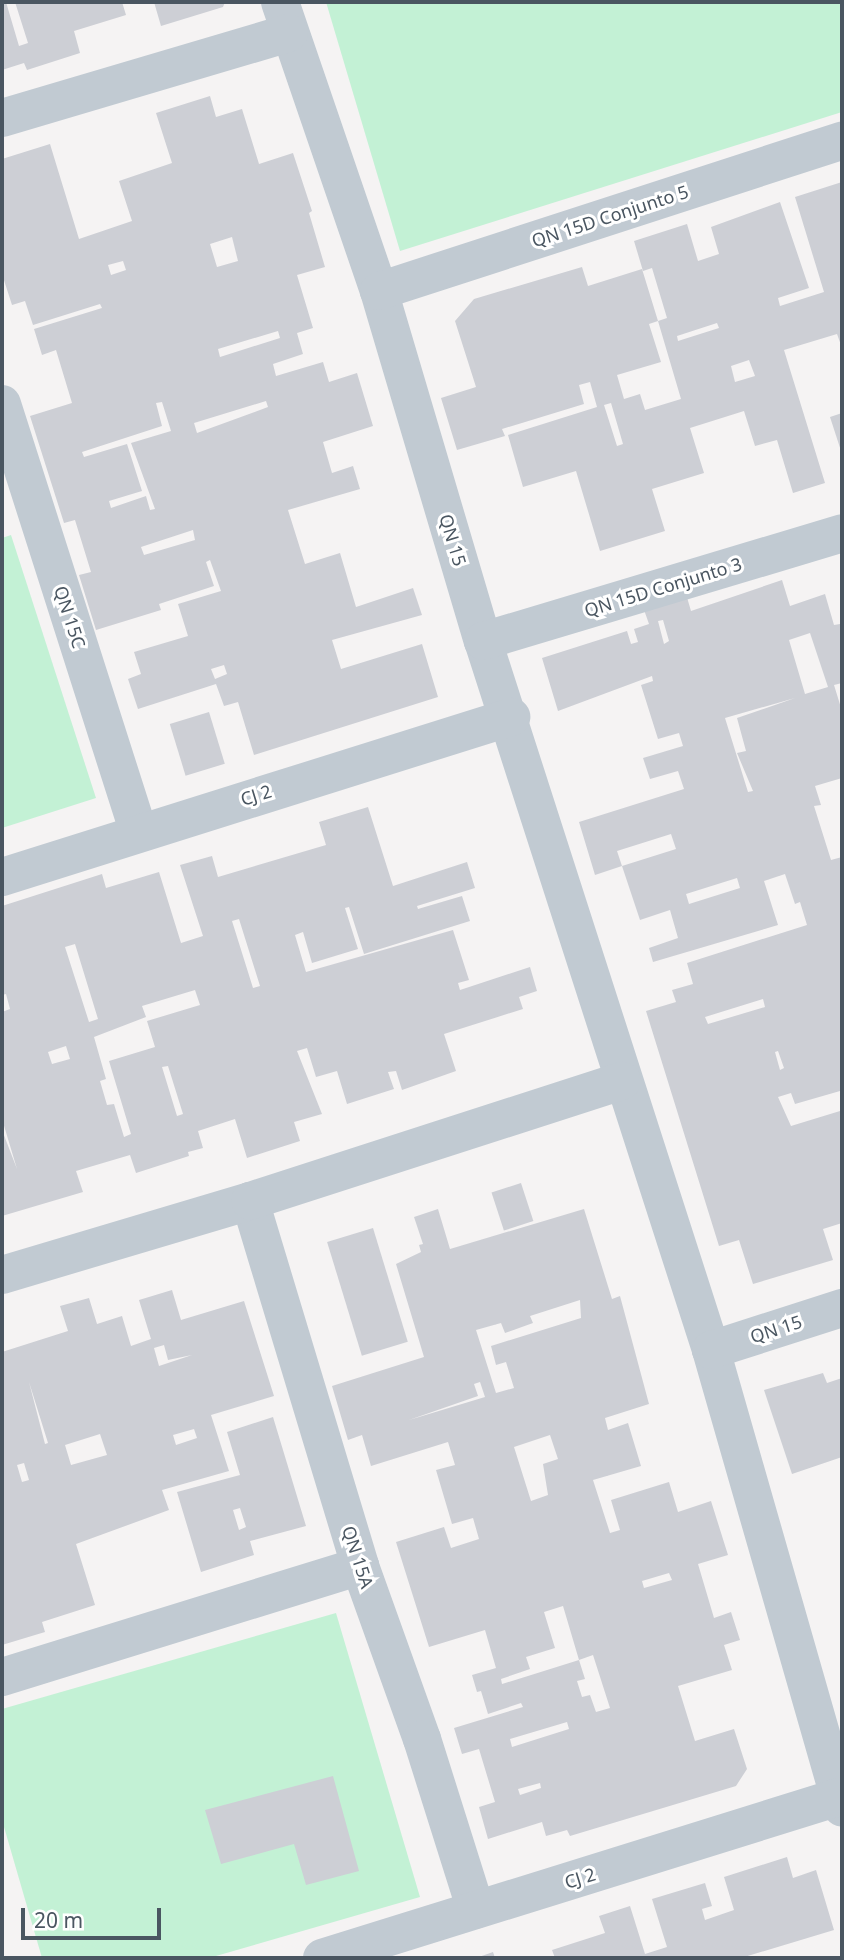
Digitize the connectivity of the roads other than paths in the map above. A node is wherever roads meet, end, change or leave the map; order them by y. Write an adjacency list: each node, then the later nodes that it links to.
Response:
1 (285, 18): 2 (street); 4 (street, QN 15)
2 (2, 118)
3 (842, 141): 4 (street, QN 15D Conjunto 5)
4 (379, 291): 8 (street, QN 15)
5 (2, 404): 6 (street, QN 15C)
6 (15, 492): 10 (street, QN 15C)
7 (842, 533): 8 (street, QN 15D Conjunto 3)
8 (483, 641): 9 (street, QN 15)
9 (511, 717): 10 (street, CJ 2); 12 (street, QN 15)
10 (138, 831): 11 (street, CJ 2)
11 (2, 877)
12 (622, 1081): 13 (street); 16 (street, QN 15)
13 (250, 1201): 14 (street); 17 (street, QN 15A)
14 (2, 1275)
15 (842, 1308): 16 (street, QN 15)
16 (710, 1350): 19 (street, QN 15)
17 (360, 1566): 18 (street); 20 (street, QN 15A)
18 (2, 1677)
19 (841, 1802): 20 (street, CJ 2)
20 (476, 1910): 21 (street, CJ 2)
21 (322, 1958)

